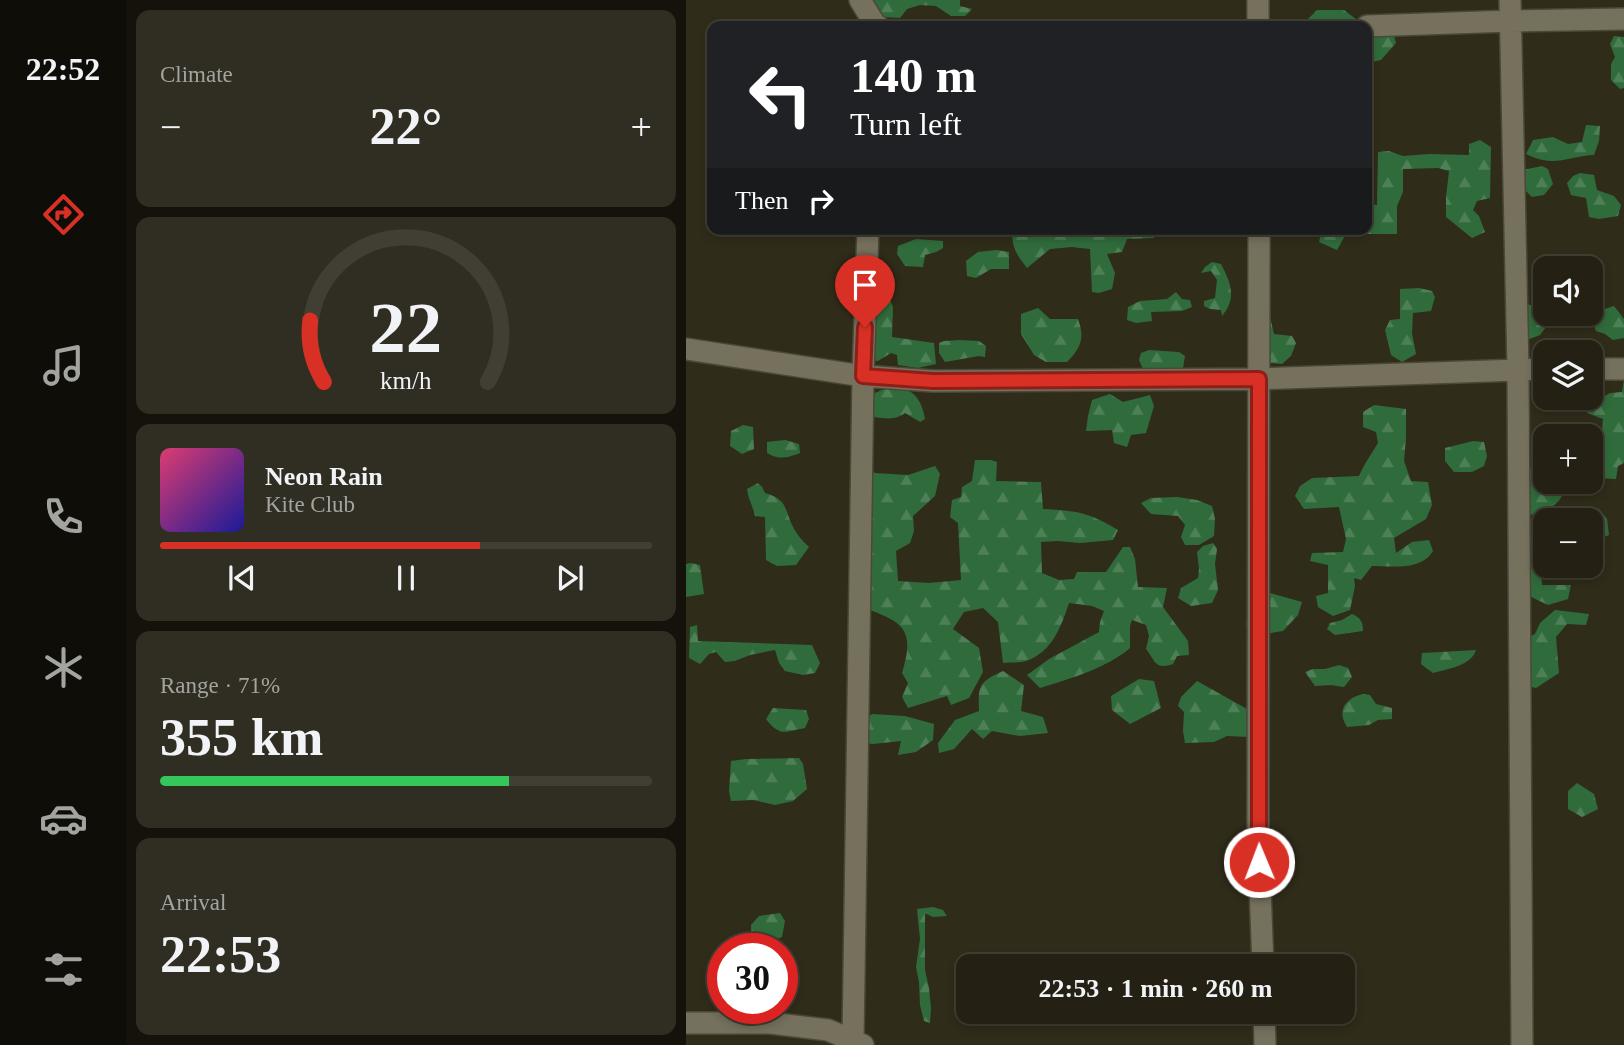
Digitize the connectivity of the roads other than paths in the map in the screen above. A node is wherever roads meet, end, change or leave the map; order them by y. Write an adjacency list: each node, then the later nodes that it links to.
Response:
1 (860, 0): 6 (street)
2 (875, 0): 7 (street)
3 (1258, 0): 8 (street)
4 (1510, 10): 5 (street); 9 (street); 13 (street)
5 (1624, 19)
6 (874, 21)
7 (877, 21)
8 (1258, 21)
9 (1372, 25)
10 (869, 235): 17 (street)
11 (1259, 235): 18 (street)
12 (686, 349): 17 (street)
13 (1518, 369): 14 (street); 18 (street); 25 (street)
14 (1533, 369)
15 (1603, 369): 16 (street)
16 (1624, 369)
17 (863, 376): 18 (street); 23 (street)
18 (1259, 379): 19 (street)
19 (1263, 954)
20 (686, 1023): 22 (street)
21 (1264, 1024): 24 (street)
22 (828, 1037): 23 (street)
23 (858, 1043)
24 (1265, 1045)
25 (1522, 1045)

